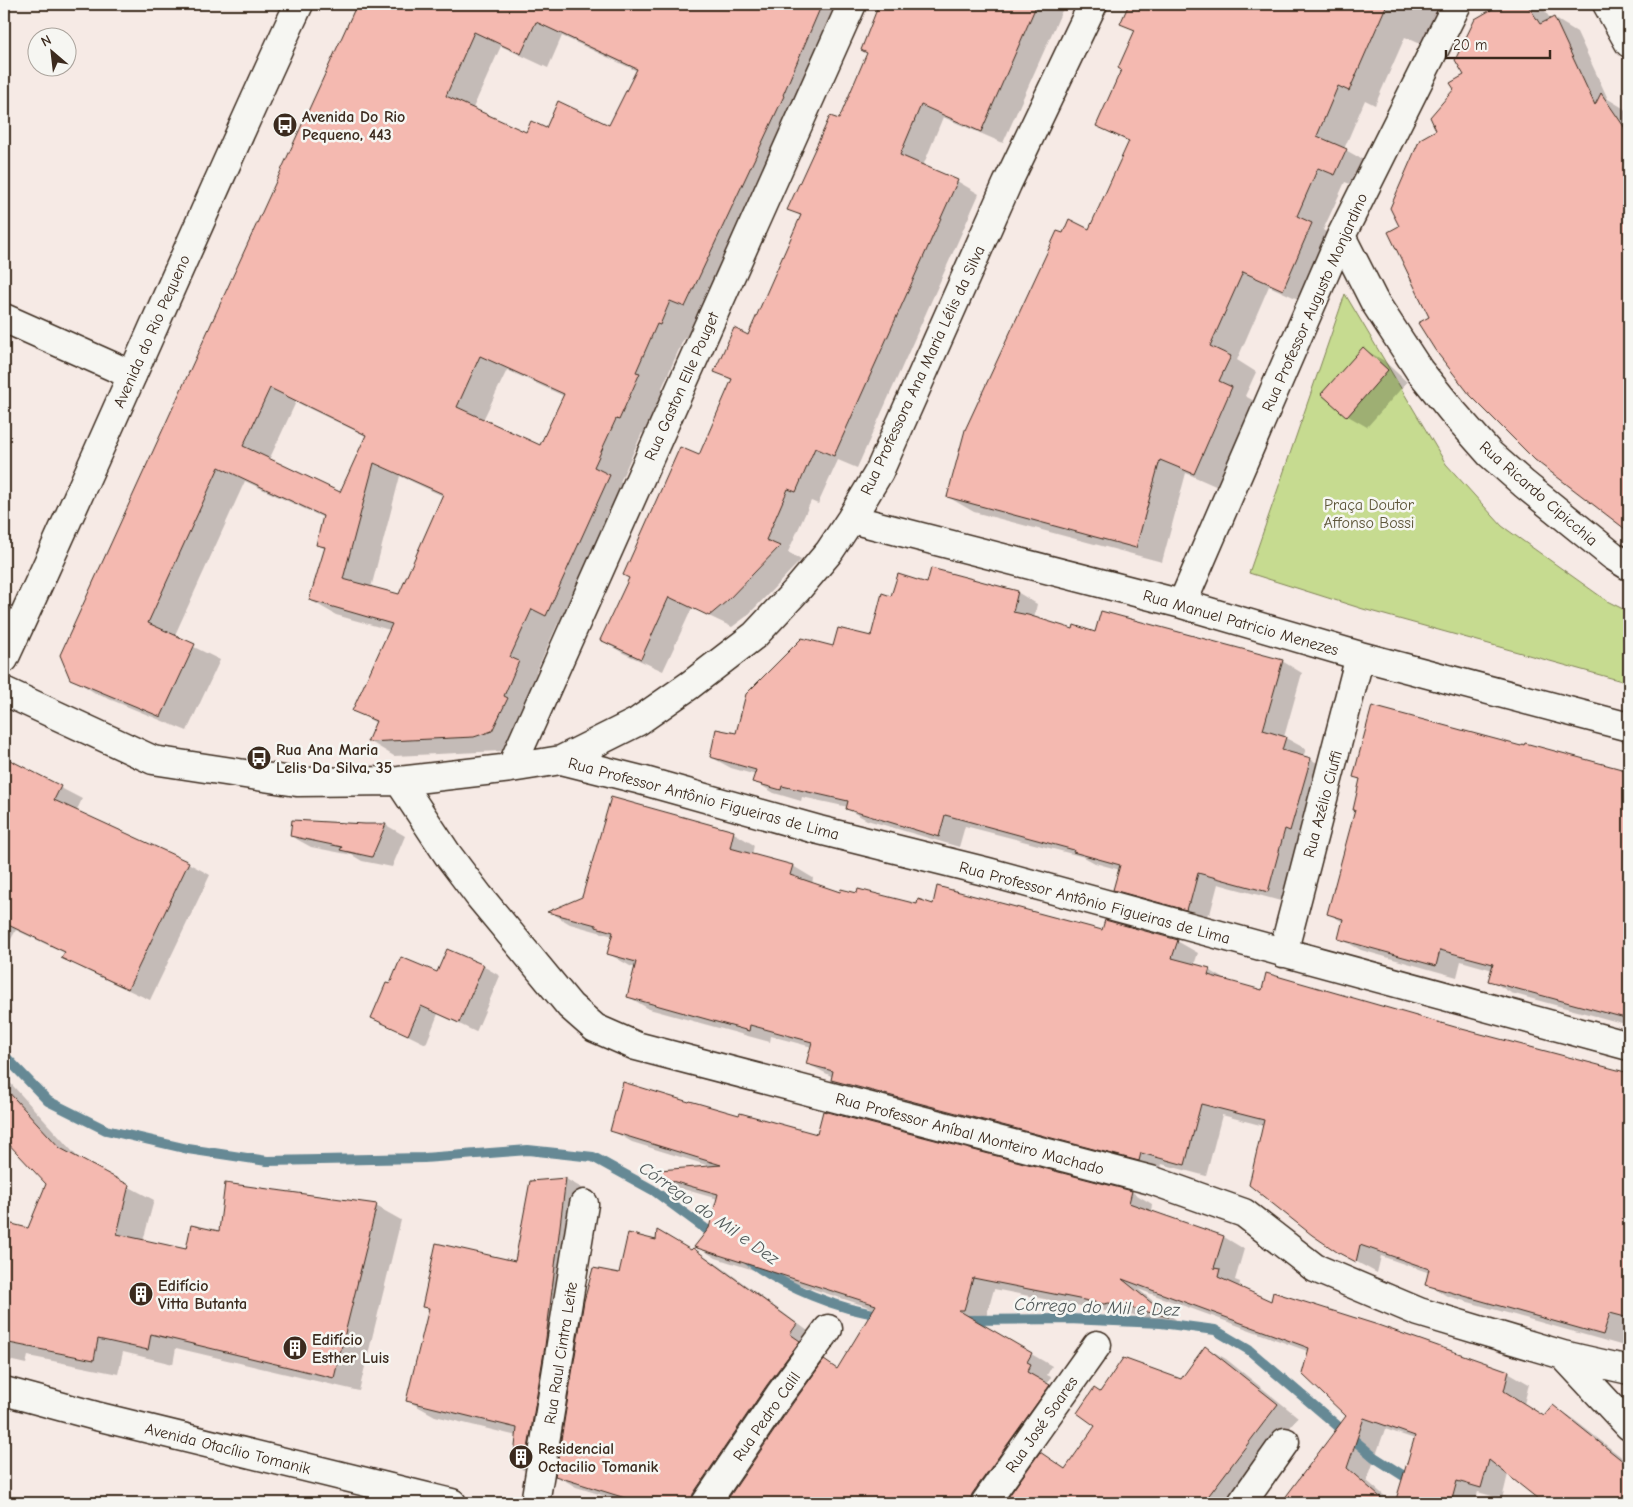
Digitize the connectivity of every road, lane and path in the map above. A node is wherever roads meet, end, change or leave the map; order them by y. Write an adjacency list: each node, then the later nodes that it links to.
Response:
1 (298, 4): 9 (street, Avenida do Rio Pequeno)
2 (852, 4): 18 (street, Rua Gaston Elle Pouget)
3 (1093, 4): 10 (street, Rua Professora Ana Maria Lélis da Silva)
4 (1456, 4): 7 (street, Rua Professor Augusto Monjardino)
5 (1607, 4): 6 (street)
6 (1629, 44)
7 (1341, 236): 11 (street, Rua Ricardo Cipicchia); 12 (street, Rua Professor Augusto Monjardino)
8 (4, 318): 9 (street)
9 (132, 375): 13 (street, Avenida do Rio Pequeno)
10 (852, 519): 12 (street, Rua Manuel Patricio Menezes); 17 (street, Rua Professora Ana Maria Lélis da Silva)
11 (1629, 566)
12 (1182, 604): 14 (street, Rua Manuel Patricio Menezes)
13 (5, 654)
14 (1360, 656): 16 (street, Rua Manuel Patricio Menezes); 20 (street, Rua Azélio Ciuffi)
15 (4, 692): 19 (street, Rua Professora Ana Maria Lélis da Silva)
16 (1629, 726)
17 (561, 760): 18 (street, Rua Professora Ana Maria Lélis da Silva); 20 (street, Rua Professor Antônio Figueiras de Lima)
18 (511, 768): 19 (street, Rua Professora Ana Maria Lélis da Silva)
19 (399, 781): 25 (street, Rua Professor Aníbal Monteiro Machado)
20 (1283, 952): 21 (street, Rua Professor Antônio Figueiras de Lima)
21 (1629, 1046)
22 (584, 1204): 31 (street, Rua Raul Cintra Leite)
23 (828, 1329): 32 (street, Rua Pedro Calil)
24 (1098, 1345): 33 (street, Rua José Soares)
25 (1562, 1355): 26 (street, Rua Professor Aníbal Monteiro Machado); 28 (street)
26 (1629, 1370)
27 (4, 1390): 30 (street, Avenida Otacílio Tomanik)
28 (1629, 1426)
29 (1285, 1442): 34 (street)
30 (452, 1503)
31 (535, 1503)
32 (706, 1503)
33 (985, 1503)
34 (1242, 1503)

